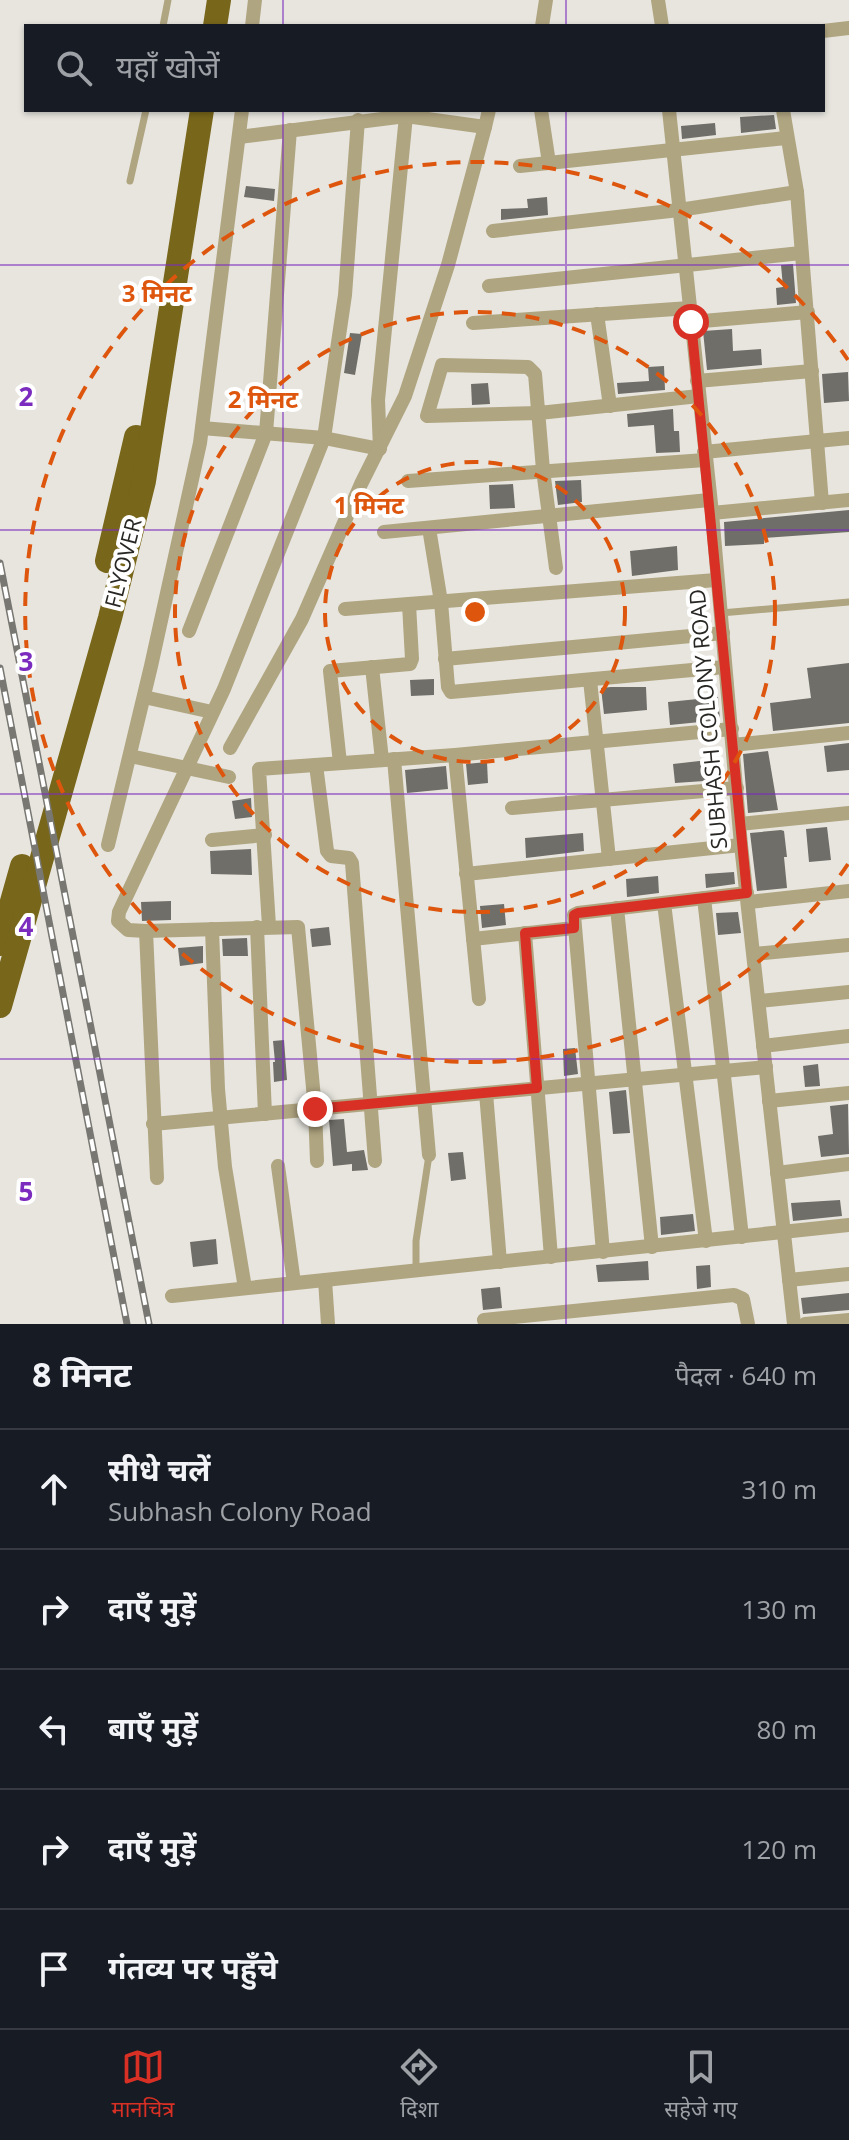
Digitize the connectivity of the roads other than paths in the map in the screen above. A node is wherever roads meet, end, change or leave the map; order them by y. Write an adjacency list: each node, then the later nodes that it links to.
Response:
1 (168, 0): 7 (lane)
2 (207, 0): 8 (highway)
3 (219, 0): 9 (highway)
4 (255, 0): 10 (street)
5 (546, 0): 11 (street)
6 (658, 0): 12 (street)
7 (163, 24)
8 (203, 24)
9 (215, 24)
10 (252, 24)
11 (542, 24)
12 (662, 24)
13 (849, 28): 14 (street)
14 (825, 31)
15 (146, 112): 32 (lane)
16 (191, 112): 111 (highway, FLYOVER)
17 (202, 112): 117 (highway, FLYOVER)
18 (242, 112): 27 (street)
19 (489, 112): 25 (street)
20 (541, 112): 30 (street)
21 (669, 112): 29 (street, SUBHASH COLONY ROAD)
22 (783, 112): 28 (street)
23 (406, 116): 24 (street); 25 (street); 52 (street)
24 (358, 120): 26 (street); 49 (street)
25 (485, 127): 52 (street)
26 (290, 130): 27 (street); 48 (street)
27 (239, 137): 47 (street)
28 (786, 138): 29 (street); 33 (street)
29 (673, 150): 30 (street); 34 (street, SUBHASH COLONY ROAD)
30 (549, 163): 31 (street)
31 (520, 166)
32 (130, 181)
33 (797, 192): 34 (street); 36 (street)
34 (679, 210): 35 (street); 37 (street, SUBHASH COLONY ROAD)
35 (493, 231)
36 (801, 253): 37 (street); 39 (street)
37 (685, 267): 38 (street); 41 (street, SUBHASH COLONY ROAD)
38 (489, 286)
39 (808, 312): 41 (street); 43 (street)
40 (597, 314): 41 (street); 42 (street); 45 (street)
41 (690, 315): 44 (street, SUBHASH COLONY ROAD)
42 (473, 323)
43 (812, 371): 44 (street); 51 (street)
44 (698, 389): 45 (street); 53 (street, SUBHASH COLONY ROAD)
45 (610, 406): 46 (street)
46 (539, 413): 46 (street); 54 (street)
47 (202, 428): 48 (street); 75 (street)
48 (266, 433): 49 (street); 69 (street)
49 (324, 438): 52 (street); 76 (street)
50 (849, 438): 51 (street)
51 (818, 441): 53 (street); 57 (street)
52 (380, 449): 81 (street)
53 (705, 456): 54 (street); 58 (street, SUBHASH COLONY ROAD)
54 (543, 470): 55 (street); 59 (street)
55 (408, 481)
56 (849, 500): 57 (street)
57 (822, 503): 58 (street)
58 (710, 506): 59 (street); 63 (street, SUBHASH COLONY ROAD)
59 (551, 516): 60 (street); 62 (street)
60 (429, 528): 61 (street); 64 (street)
61 (384, 532)
62 (556, 568)
63 (716, 580): 64 (street); 68 (street, SUBHASH COLONY ROAD)
64 (441, 602): 66 (street); 71 (street)
65 (849, 602): 68 (lane)
66 (409, 604): 67 (street); 72 (street)
67 (345, 609)
68 (721, 613): 70 (street, SUBHASH COLONY ROAD)
69 (189, 631)
70 (723, 633): 71 (street); 73 (street, SUBHASH COLONY ROAD)
71 (445, 659): 74 (street)
72 (372, 667): 84 (street); 85 (street)
73 (725, 667): 74 (street); 77 (street, SUBHASH COLONY ROAD)
74 (590, 680): 79 (street)
75 (144, 697): 76 (street); 83 (street)
76 (212, 712): 87 (street)
77 (732, 729): 79 (street); 80 (street, SUBHASH COLONY ROAD)
78 (849, 733): 80 (street)
79 (597, 741): 82 (street); 90 (street)
80 (733, 745): 89 (street, SUBHASH COLONY ROAD)
81 (230, 748)
82 (455, 755): 84 (street); 99 (street)
83 (130, 756): 87 (street); 96 (street)
84 (388, 760): 85 (street); 128 (street)
85 (340, 763): 86 (street)
86 (316, 765): 94 (street); 130 (street)
87 (186, 767): 88 (street); 108 (street)
88 (229, 777)
89 (737, 788): 90 (street); 93 (street, SUBHASH COLONY ROAD)
90 (603, 799): 91 (street); 98 (street)
91 (512, 808)
92 (849, 813): 93 (street)
93 (740, 824): 97 (street, SUBHASH COLONY ROAD)
94 (265, 835): 95 (street); 105 (street)
95 (212, 840)
96 (108, 845)
97 (741, 845): 98 (street); 102 (street, SUBHASH COLONY ROAD)
98 (609, 859): 99 (street)
99 (466, 874): 110 (street)
100 (849, 891): 102 (street)
101 (704, 898): 102 (street); 103 (street); 121 (street)
102 (748, 898): 113 (street, SUBHASH COLONY ROAD)
103 (664, 903): 104 (street); 122 (street)
104 (617, 908): 106 (street); 123 (street)
105 (263, 926): 107 (street); 131 (street); 132 (street)
106 (574, 928): 109 (street); 124 (street)
107 (212, 929): 108 (street); 133 (street)
108 (146, 931): 134 (street)
109 (525, 933): 110 (street); 125 (street)
110 (473, 939): 115 (street)
111 (0, 944)
112 (849, 945): 113 (street)
113 (754, 954): 116 (street, SUBHASH COLONY ROAD)
114 (849, 992): 116 (street)
115 (479, 999)
116 (759, 1001): 119 (street, SUBHASH COLONY ROAD)
117 (0, 1006)
118 (849, 1036): 119 (street)
119 (763, 1046): 120 (street, SUBHASH COLONY ROAD)
120 (766, 1067): 121 (street); 129 (street, SUBHASH COLONY ROAD)
121 (723, 1071): 122 (street); 144 (street)
122 (685, 1074): 123 (street); 145 (street)
123 (633, 1079): 124 (street); 146 (street)
124 (587, 1083): 125 (street); 147 (street)
125 (537, 1088): 126 (street); 148 (street)
126 (486, 1093): 128 (street); 149 (street)
127 (849, 1093): 129 (street)
128 (425, 1098): 130 (street); 135 (street)
129 (769, 1101): 140 (street, SUBHASH COLONY ROAD)
130 (368, 1104): 131 (street); 137 (street)
131 (315, 1109): 132 (street); 136 (street)
132 (265, 1114): 133 (street)
133 (221, 1118): 134 (street); 155 (street)
134 (153, 1124): 141 (street)
135 (429, 1155): 150 (lane)
136 (317, 1161)
137 (375, 1161)
138 (849, 1164): 140 (street)
139 (278, 1166): 154 (street)
140 (777, 1173): 143 (street, SUBHASH COLONY ROAD)
141 (157, 1178)
142 (849, 1225): 143 (street)
143 (783, 1233): 144 (street); 153 (street, SUBHASH COLONY ROAD)
144 (742, 1237): 145 (street)
145 (706, 1241): 146 (street)
146 (652, 1247): 147 (street)
147 (603, 1252): 148 (street)
148 (551, 1257): 149 (street)
149 (500, 1262): 150 (street)
150 (416, 1271): 152 (street)
151 (849, 1274): 153 (street)
152 (325, 1280): 154 (street); 160 (street)
153 (789, 1280): 163 (street, SUBHASH COLONY ROAD)
154 (294, 1283): 155 (street)
155 (245, 1288): 156 (street)
156 (172, 1296)
157 (634, 1307): 158 (street); 161 (street); 162 (street)
158 (484, 1320)
159 (849, 1320): 164 (street)
160 (328, 1324)
161 (636, 1324)
162 (748, 1324)
163 (794, 1324)
164 (805, 1324)

